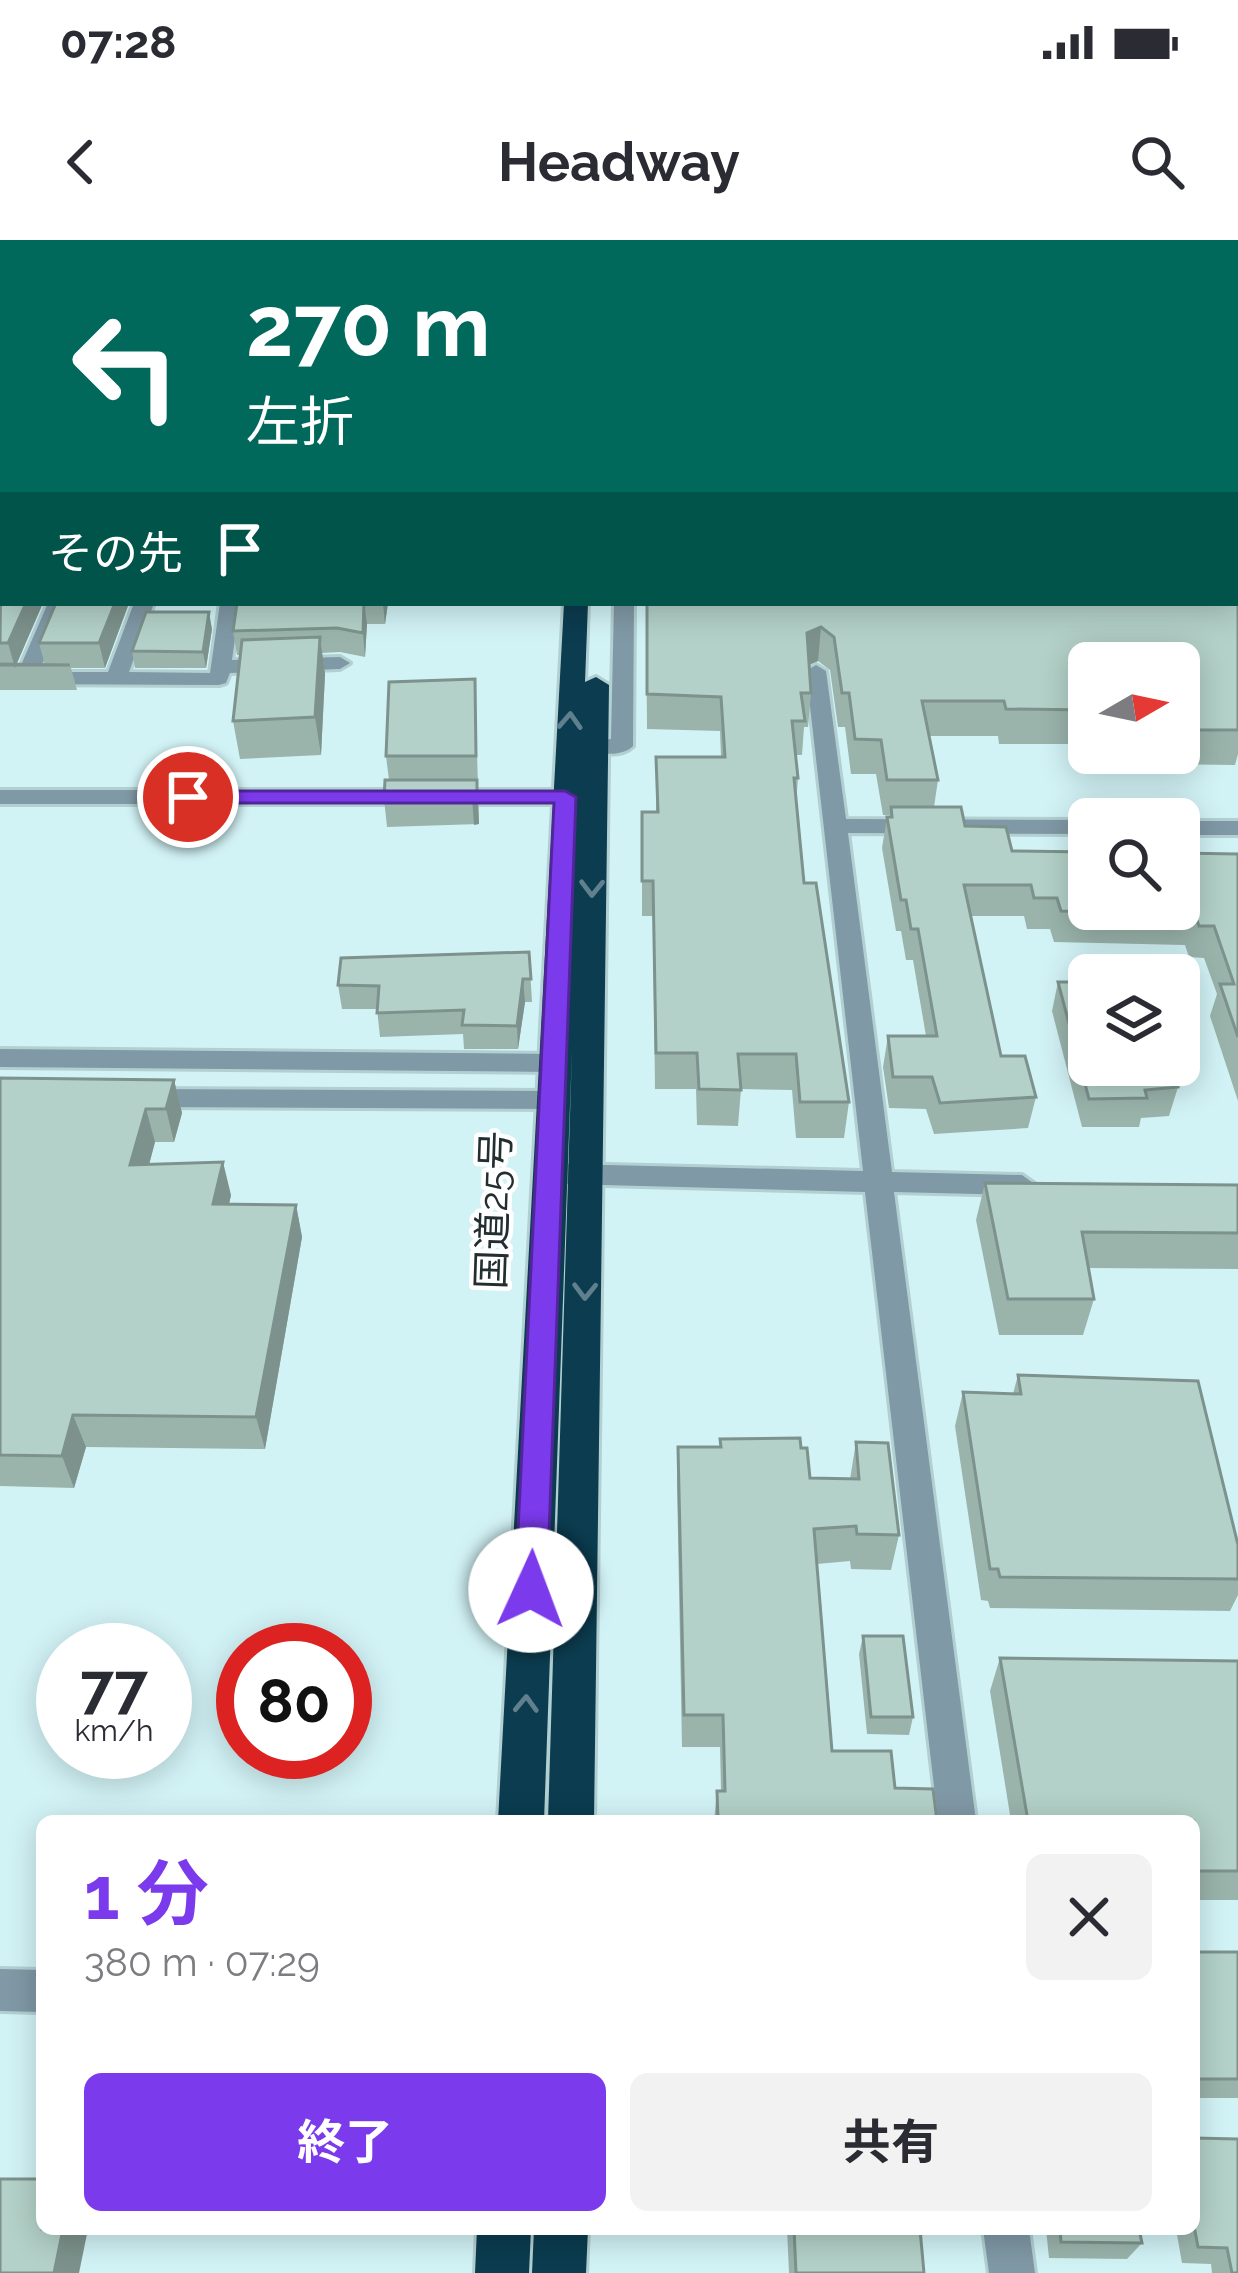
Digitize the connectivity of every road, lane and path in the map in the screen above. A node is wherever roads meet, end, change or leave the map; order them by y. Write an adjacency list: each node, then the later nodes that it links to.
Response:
1 (57, 606): 11 (street)
2 (143, 606): 12 (street)
3 (230, 606): 8 (street)
4 (576, 606): 15 (highway, 国道25号, one-way to 4)
5 (598, 606): 13 (highway, 国道25号)
6 (624, 606): 13 (street)
7 (340, 663): 8 (street)
8 (221, 667): 12 (street)
9 (816, 671): 16 (street)
10 (0, 678): 11 (street)
11 (26, 678): 12 (street)
12 (116, 679)
13 (594, 746): 24 (highway, 国道25号, one-way to 24)
14 (0, 796): 15 (street)
15 (565, 797): 21 (highway, 国道25号)
16 (837, 826): 17 (street); 25 (street)
17 (1068, 827)
18 (1200, 828): 19 (street)
19 (1238, 828)
20 (0, 1058): 21 (street)
21 (554, 1063): 23 (highway, 国道25号)
22 (118, 1098): 23 (street)
23 (552, 1100): 24 (highway, 国道25号)
24 (568, 1174): 25 (street); 27 (highway, 国道25号, one-way to 24); 28 (highway, 国道25号, one-way to 28)
25 (876, 1183): 26 (street); 29 (street)
26 (1057, 1186)
27 (521, 1815)
28 (571, 1815)
29 (956, 1815)
30 (0, 1990): 31 (street)
31 (36, 1991)
32 (504, 2235): 35 (highway)
33 (561, 2235): 36 (highway)
34 (1007, 2235): 37 (street)
35 (502, 2273)
36 (560, 2273)
37 (1012, 2273)

